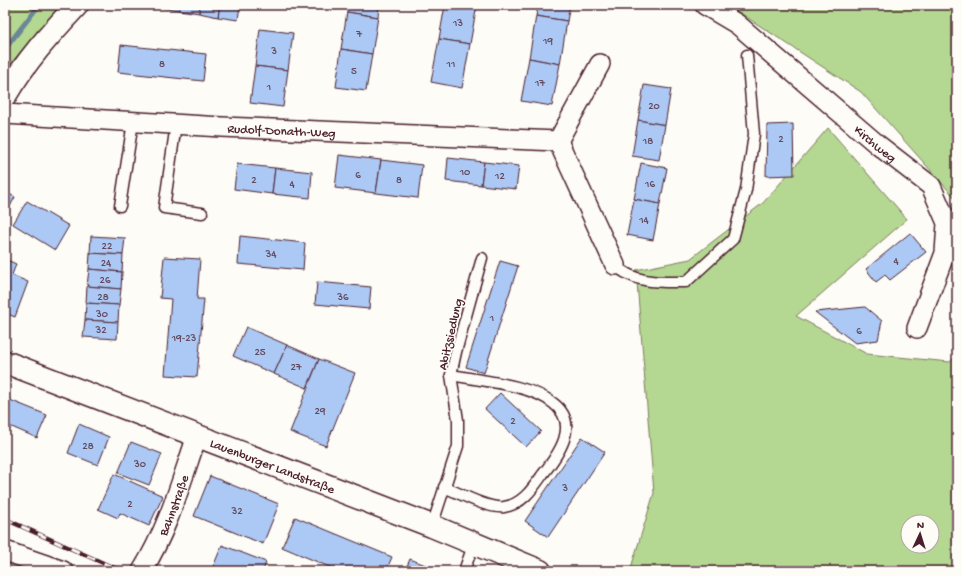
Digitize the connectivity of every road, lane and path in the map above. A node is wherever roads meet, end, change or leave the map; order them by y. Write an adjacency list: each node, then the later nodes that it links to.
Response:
1 (77, 5): 5 (main road)
2 (705, 5): 14 (street, Kirchweg)
3 (748, 55): 13 (lane)
4 (600, 64): 9 (street)
5 (5, 96)
6 (5, 114): 7 (street, Rudolf-Donath-Weg)
7 (133, 122): 8 (street, Rudolf-Donath-Weg); 10 (lane)
8 (176, 124): 9 (street, Rudolf-Donath-Weg); 11 (lane)
9 (558, 141): 13 (street)
10 (120, 206)
11 (202, 213)
12 (482, 258): 16 (lane, Abitzsiedlung)
13 (615, 265)
14 (917, 328)
15 (5, 362): 17 (main road, Lauenburger Landstraße)
16 (452, 375): 18 (lane, Abitzsiedlung); 18 (lane)
17 (197, 436): 19 (main road, Lauenburger Landstraße); 24 (street, Bahnstraße)
18 (444, 486): 19 (lane, Abitzsiedlung)
19 (432, 526): 20 (main road, Lauenburger Landstraße)
20 (474, 543): 25 (lane); 26 (main road, Lauenburger Landstraße)
21 (5, 551): 22 (street)
22 (22, 565): 23 (street)
23 (63, 571)
24 (142, 571)
25 (464, 571)
26 (540, 571)

